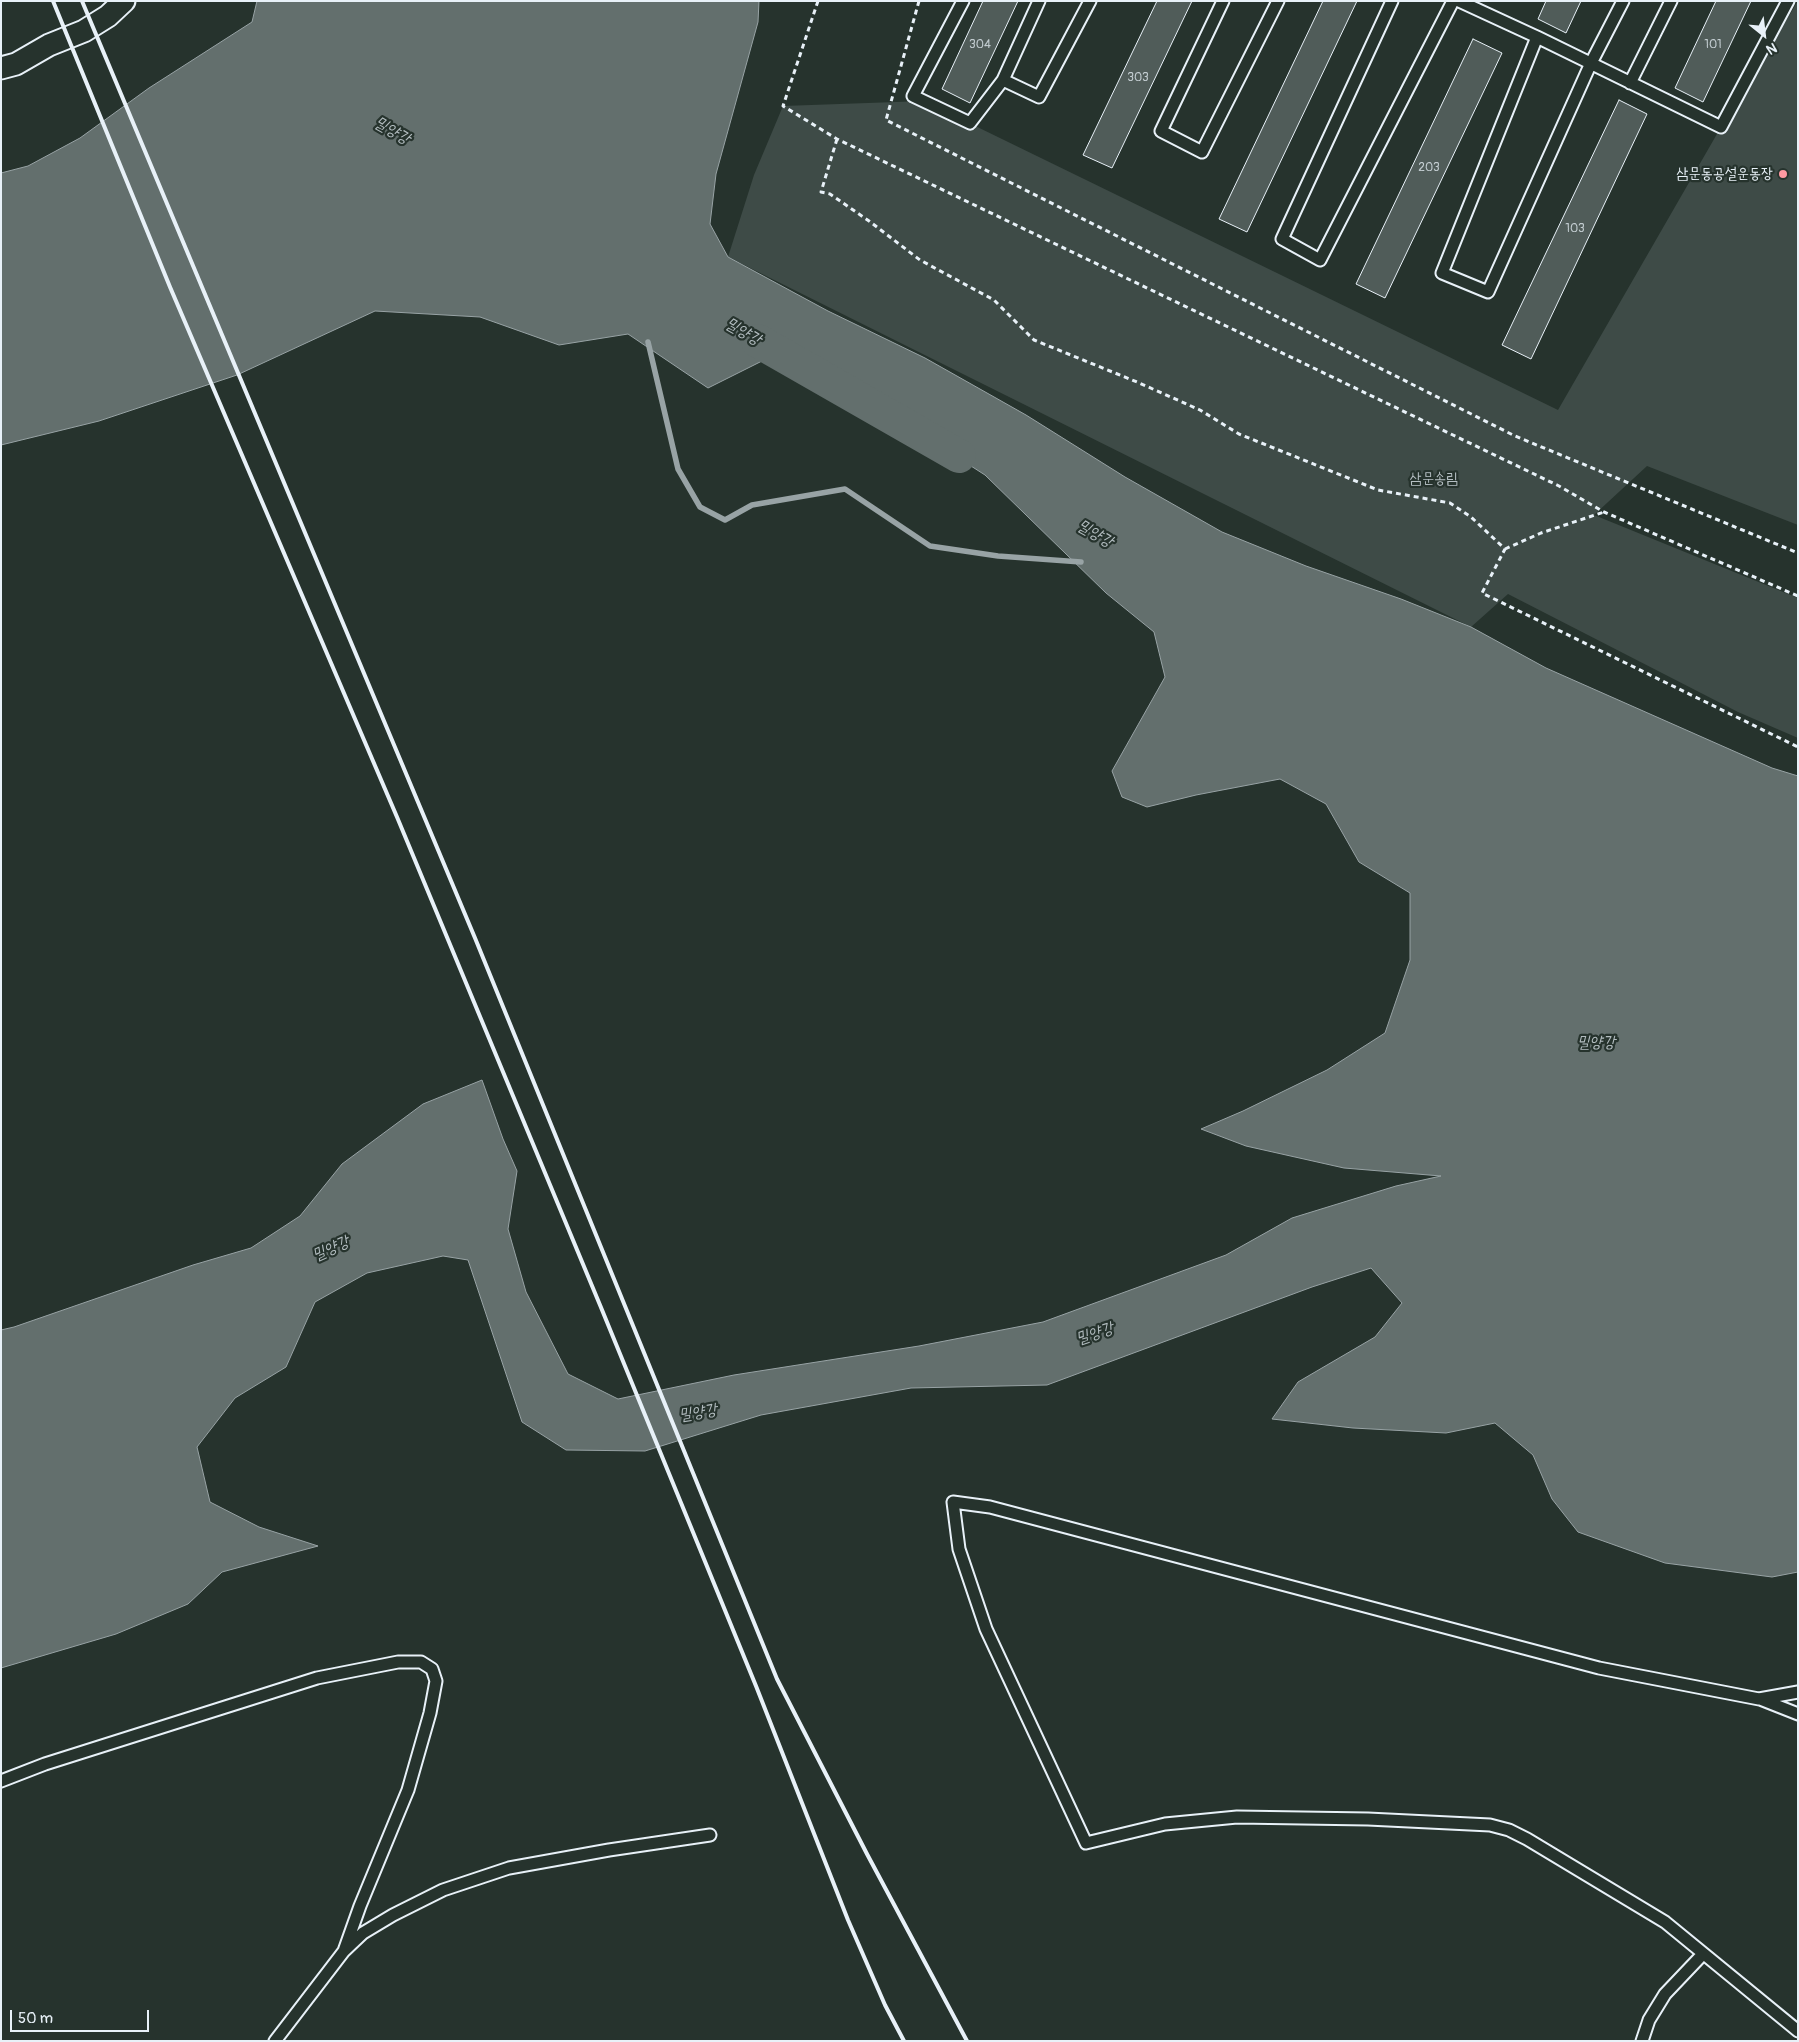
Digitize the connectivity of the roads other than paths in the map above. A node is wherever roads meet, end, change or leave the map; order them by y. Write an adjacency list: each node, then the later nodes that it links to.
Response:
1 (124, 1): 15 (street)
2 (963, 1): 16 (lane)
3 (1039, 1): 16 (lane)
4 (1090, 1): 16 (lane)
5 (1223, 1): 6 (lane)
6 (1278, 1)
7 (1392, 1): 8 (lane)
8 (1453, 1)
9 (1459, 1): 13 (lane)
10 (1623, 1): 14 (lane)
11 (1671, 1): 17 (lane)
12 (1788, 1): 17 (lane)
13 (1537, 37): 14 (lane); 14 (lane)
14 (1591, 63): 17 (lane)
15 (1, 68)
16 (1003, 80)
17 (1630, 83)
18 (1798, 1692): 19 (lane)
19 (1759, 1699): 20 (lane); 24 (lane)
20 (1798, 1714)
21 (1, 1781): 23 (lane)
22 (710, 1835): 23 (lane)
23 (344, 1951): 26 (lane)
24 (1703, 1954): 25 (lane); 27 (lane)
25 (1798, 2031)
26 (275, 2041)
27 (1642, 2041)

